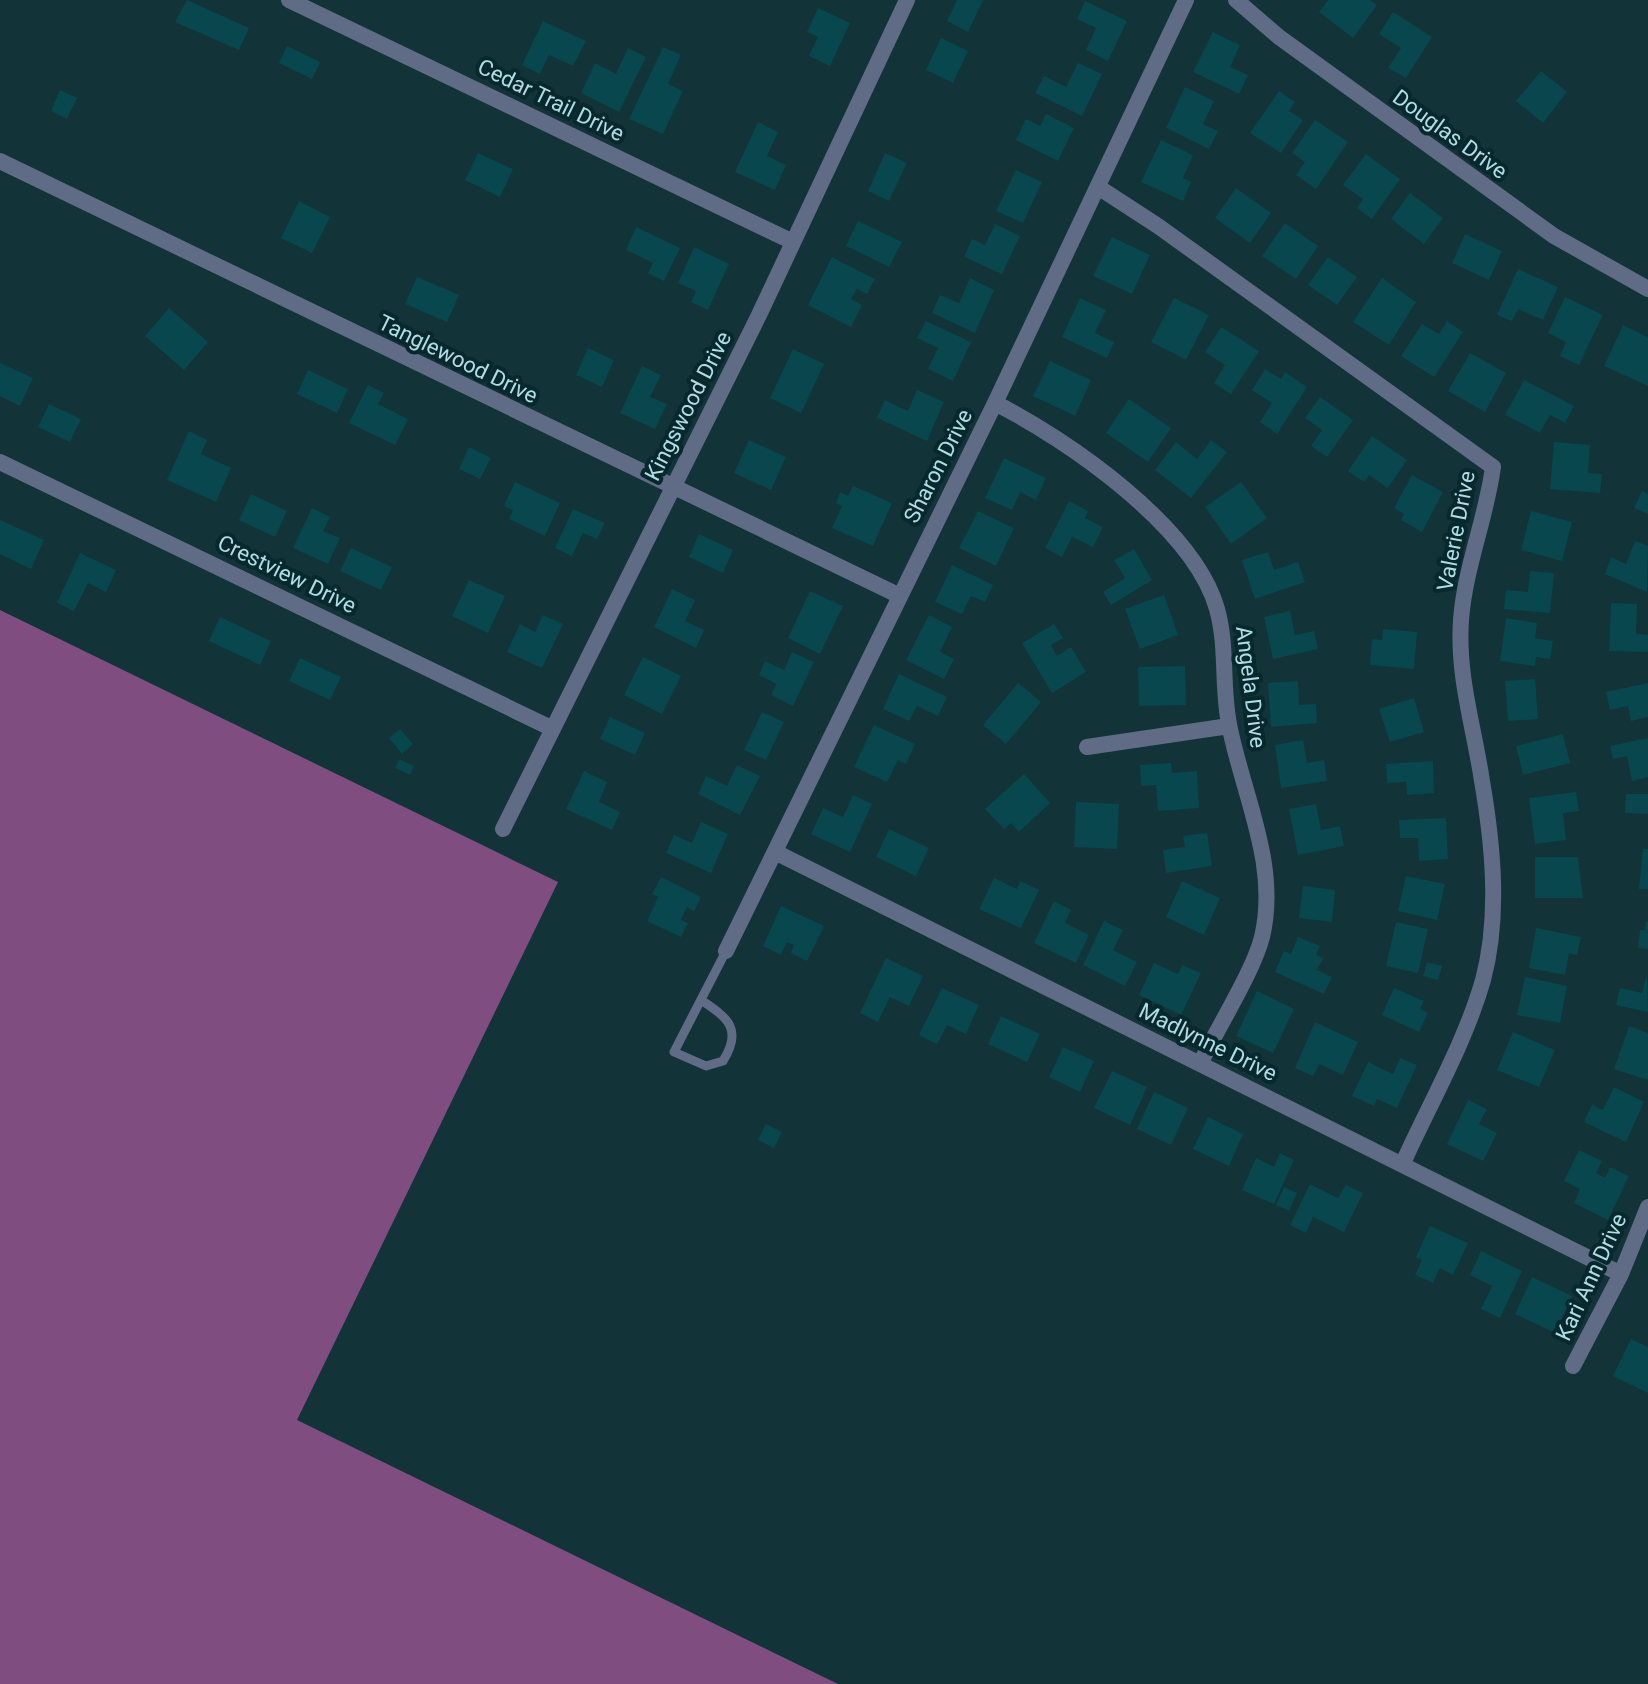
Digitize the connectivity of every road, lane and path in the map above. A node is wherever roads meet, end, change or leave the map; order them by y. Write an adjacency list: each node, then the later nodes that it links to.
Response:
1 (289, 0): 7 (street, Cedar Trail Drive)
2 (905, 0): 7 (street, Kingswood Drive)
3 (1186, 0): 6 (street, Sharon Drive)
4 (1236, 0): 8 (street, Douglas Drive)
5 (0, 161): 11 (street, Tanglewood Drive)
6 (1098, 187): 9 (street, Sharon Drive); 21 (street, Valerie Drive)
7 (793, 242): 11 (street, Kingswood Drive)
8 (1648, 289)
9 (995, 403): 12 (street, Sharon Drive); 13 (street, Angela Drive)
10 (0, 462): 14 (street, Crestview Drive)
11 (671, 485): 12 (street, Tanglewood Drive); 14 (street, Kingswood Drive)
12 (898, 595): 17 (street, Sharon Drive)
13 (1229, 726): 15 (street); 20 (street, Angela Drive)
14 (553, 729): 16 (street, Kingswood Drive)
15 (1087, 747)
16 (503, 829)
17 (775, 852): 18 (street, Sharon Drive); 20 (street, Madlynne Drive)
18 (726, 951): 19 (lane)
19 (701, 1000): 19 (lane)
20 (1201, 1062): 21 (street, Madlynne Drive)
21 (1403, 1163): 23 (street, Madlynne Drive)
22 (1648, 1207): 23 (street, Kari Ann Drive)
23 (1621, 1274): 24 (street, Kari Ann Drive)
24 (1573, 1366)

